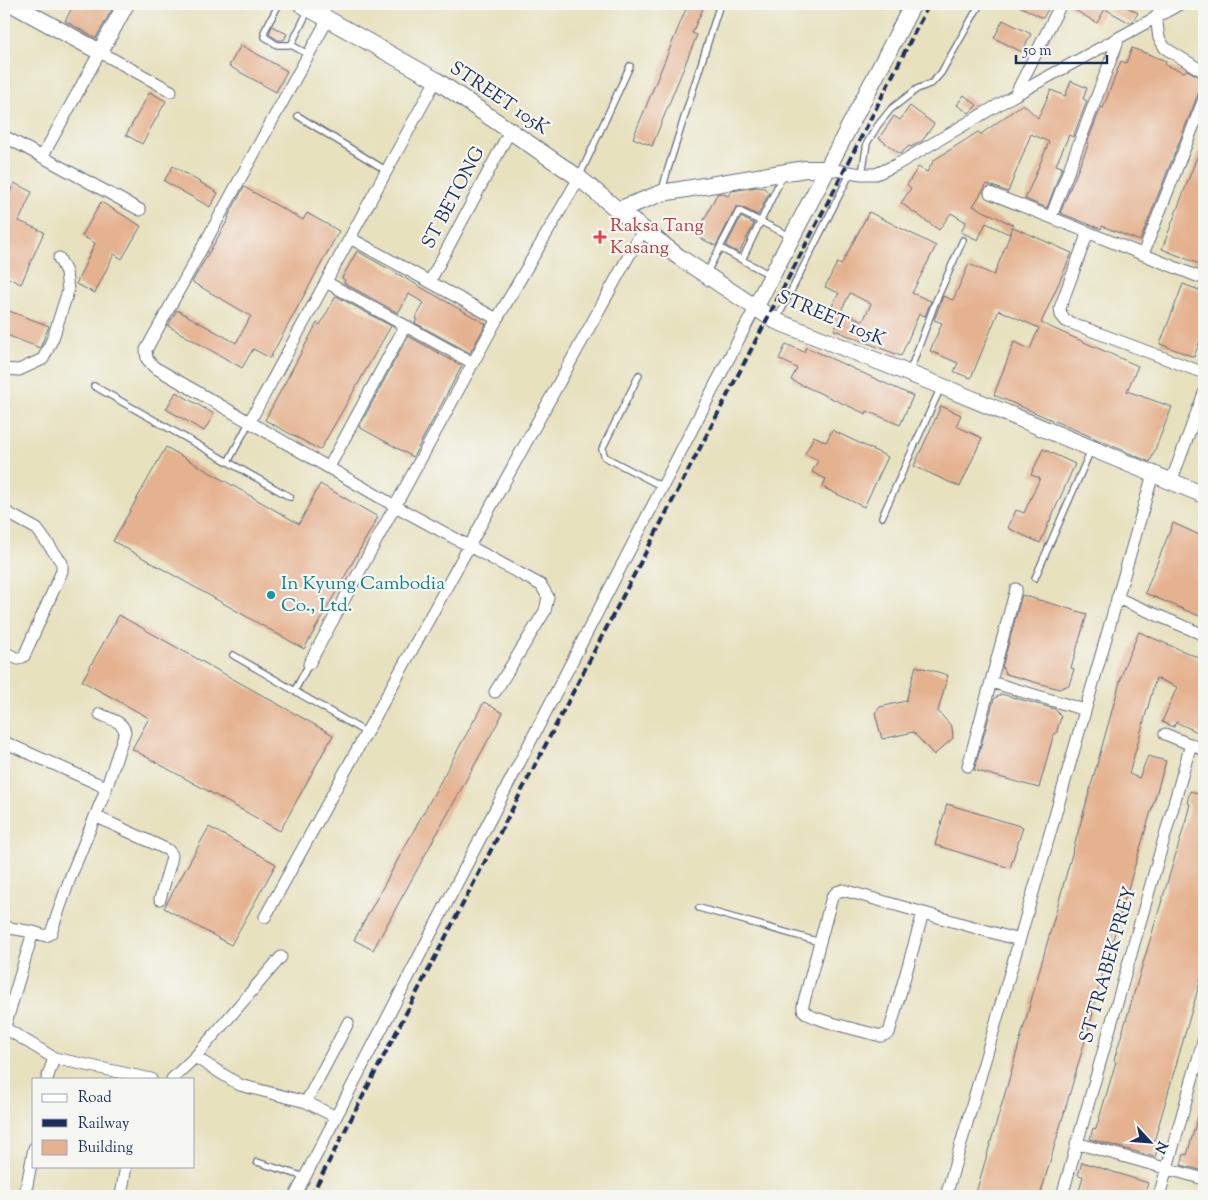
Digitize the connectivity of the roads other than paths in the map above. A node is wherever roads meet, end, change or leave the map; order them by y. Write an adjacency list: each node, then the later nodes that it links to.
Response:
1 (12, 4): 15 (main road)
2 (126, 4): 15 (main road)
3 (280, 4): 14 (lane)
4 (720, 4): 33 (lane)
5 (913, 4): 27 (main road)
6 (980, 4): 30 (lane)
7 (1061, 4): 21 (street)
8 (1163, 4): 11 (street)
9 (1180, 4): 11 (street)
10 (305, 6): 12 (main road, STREET 105K); 14 (lane)
11 (1156, 17): 13 (street); 18 (street)
12 (328, 19): 16 (street); 19 (main road, STREET 105K)
13 (1119, 38): 21 (street); 36 (street)
14 (291, 45): 16 (lane)
15 (100, 52): 20 (street); 26 (street)
16 (308, 54): 64 (street)
17 (630, 66): 31 (lane)
18 (1204, 72)
19 (436, 80): 24 (main road, STREET 105K); 28 (street)
20 (171, 91)
21 (1015, 95): 30 (street)
22 (1204, 100): 44 (street)
23 (298, 116): 28 (lane)
24 (510, 131): 31 (main road, STREET 105K); 50 (street, ST BETONG)
25 (4, 136): 26 (street)
26 (42, 157): 34 (street)
27 (827, 169): 29 (main road); 30 (street); 40 (main road)
28 (387, 171): 41 (street)
29 (784, 172): 33 (main road); 37 (lane)
30 (856, 173): 54 (lane)
31 (579, 178): 35 (main road, STREET 105K); 53 (street)
32 (990, 193): 36 (street)
33 (662, 194): 35 (main road)
34 (140, 210)
35 (618, 210): 38 (main road, STREET 105K)
36 (1051, 218): 39 (street)
37 (761, 222): 40 (lane); 43 (lane); 46 (lane)
38 (643, 230): 47 (main road, STREET 105K); 76 (street)
39 (1088, 232): 44 (street); 58 (street)
40 (792, 237): 48 (main road)
41 (350, 238): 50 (street); 51 (street)
42 (963, 240): 59 (lane)
43 (720, 248): 46 (lane); 47 (lane)
44 (1143, 254): 49 (street)
45 (59, 258): 57 (street)
46 (742, 260): 48 (lane)
47 (705, 275): 52 (main road, STREET 105K)
48 (772, 276): 52 (main road)
49 (1204, 279)
50 (430, 281): 53 (street)
51 (326, 282): 55 (street); 64 (street)
52 (755, 308): 54 (main road, STREET 105K); 70 (street)
53 (497, 319): 56 (street)
54 (776, 321): 59 (main road, STREET 105K)
55 (405, 326): 56 (street); 67 (street)
56 (473, 363): 73 (street)
57 (4, 369)
58 (1204, 372)
59 (909, 373): 62 (main road, STREET 105K)
60 (640, 375): 70 (lane)
61 (94, 386): 66 (lane)
62 (941, 386): 65 (main road, STREET 105K); 75 (lane)
63 (1204, 393): 69 (street)
64 (250, 421): 66 (lane); 67 (street)
65 (1092, 448): 68 (main road, STREET 105K); 77 (lane)
66 (228, 462): 72 (lane)
67 (329, 467): 73 (street)
68 (1153, 474): 69 (main road, STREET 105K); 79 (street)
69 (1171, 482): 71 (main road, STREET 105K)
70 (663, 487): 115 (street)
71 (1204, 496)
72 (290, 497)
73 (395, 506): 76 (street); 83 (street)
74 (4, 511): 81 (street)
75 (882, 517)
76 (469, 546): 86 (street); 89 (street)
77 (1035, 578)
78 (1016, 589): 84 (street)
79 (1117, 598): 80 (street); 87 (street)
80 (1204, 635)
81 (4, 652)
82 (233, 655): 85 (lane)
83 (309, 664): 85 (lane)
84 (991, 682): 87 (street); 94 (street)
85 (295, 690): 89 (lane)
86 (495, 692)
87 (1085, 710): 103 (street)
88 (100, 714): 95 (street)
89 (366, 733): 100 (street)
90 (1165, 734): 92 (street)
91 (4, 742): 95 (street)
92 (1191, 744): 93 (street); 116 (street, ST TRABEK PREY)
93 (1204, 750)
94 (968, 766)
95 (105, 792): 96 (street)
96 (96, 816): 97 (street); 102 (street)
97 (160, 899)
98 (699, 908): 104 (lane)
99 (923, 913): 103 (street); 104 (street); 104 (street)
100 (265, 917)
101 (4, 927): 102 (street)
102 (32, 932): 107 (street)
103 (1019, 940): 126 (street)
104 (820, 942)
105 (281, 957): 109 (street)
106 (348, 1023): 114 (street)
107 (4, 1029): 110 (street)
108 (1204, 1038): 120 (street)
109 (195, 1057): 113 (street); 114 (street)
110 (54, 1058): 111 (street); 112 (street)
111 (47, 1078)
112 (146, 1078)
113 (173, 1078)
114 (306, 1102): 115 (street)
115 (336, 1117): 121 (street)
116 (1076, 1143): 120 (street); 127 (street, ST TRABEK PREY)
117 (32, 1159): 123 (street)
118 (257, 1162): 121 (lane)
119 (126, 1168): 124 (street)
120 (1167, 1168): 122 (street); 128 (street)
121 (305, 1177): 125 (street)
122 (1204, 1179)
123 (22, 1196)
124 (121, 1196)
125 (295, 1196)
126 (946, 1196)
127 (1062, 1196)
128 (1159, 1196)

